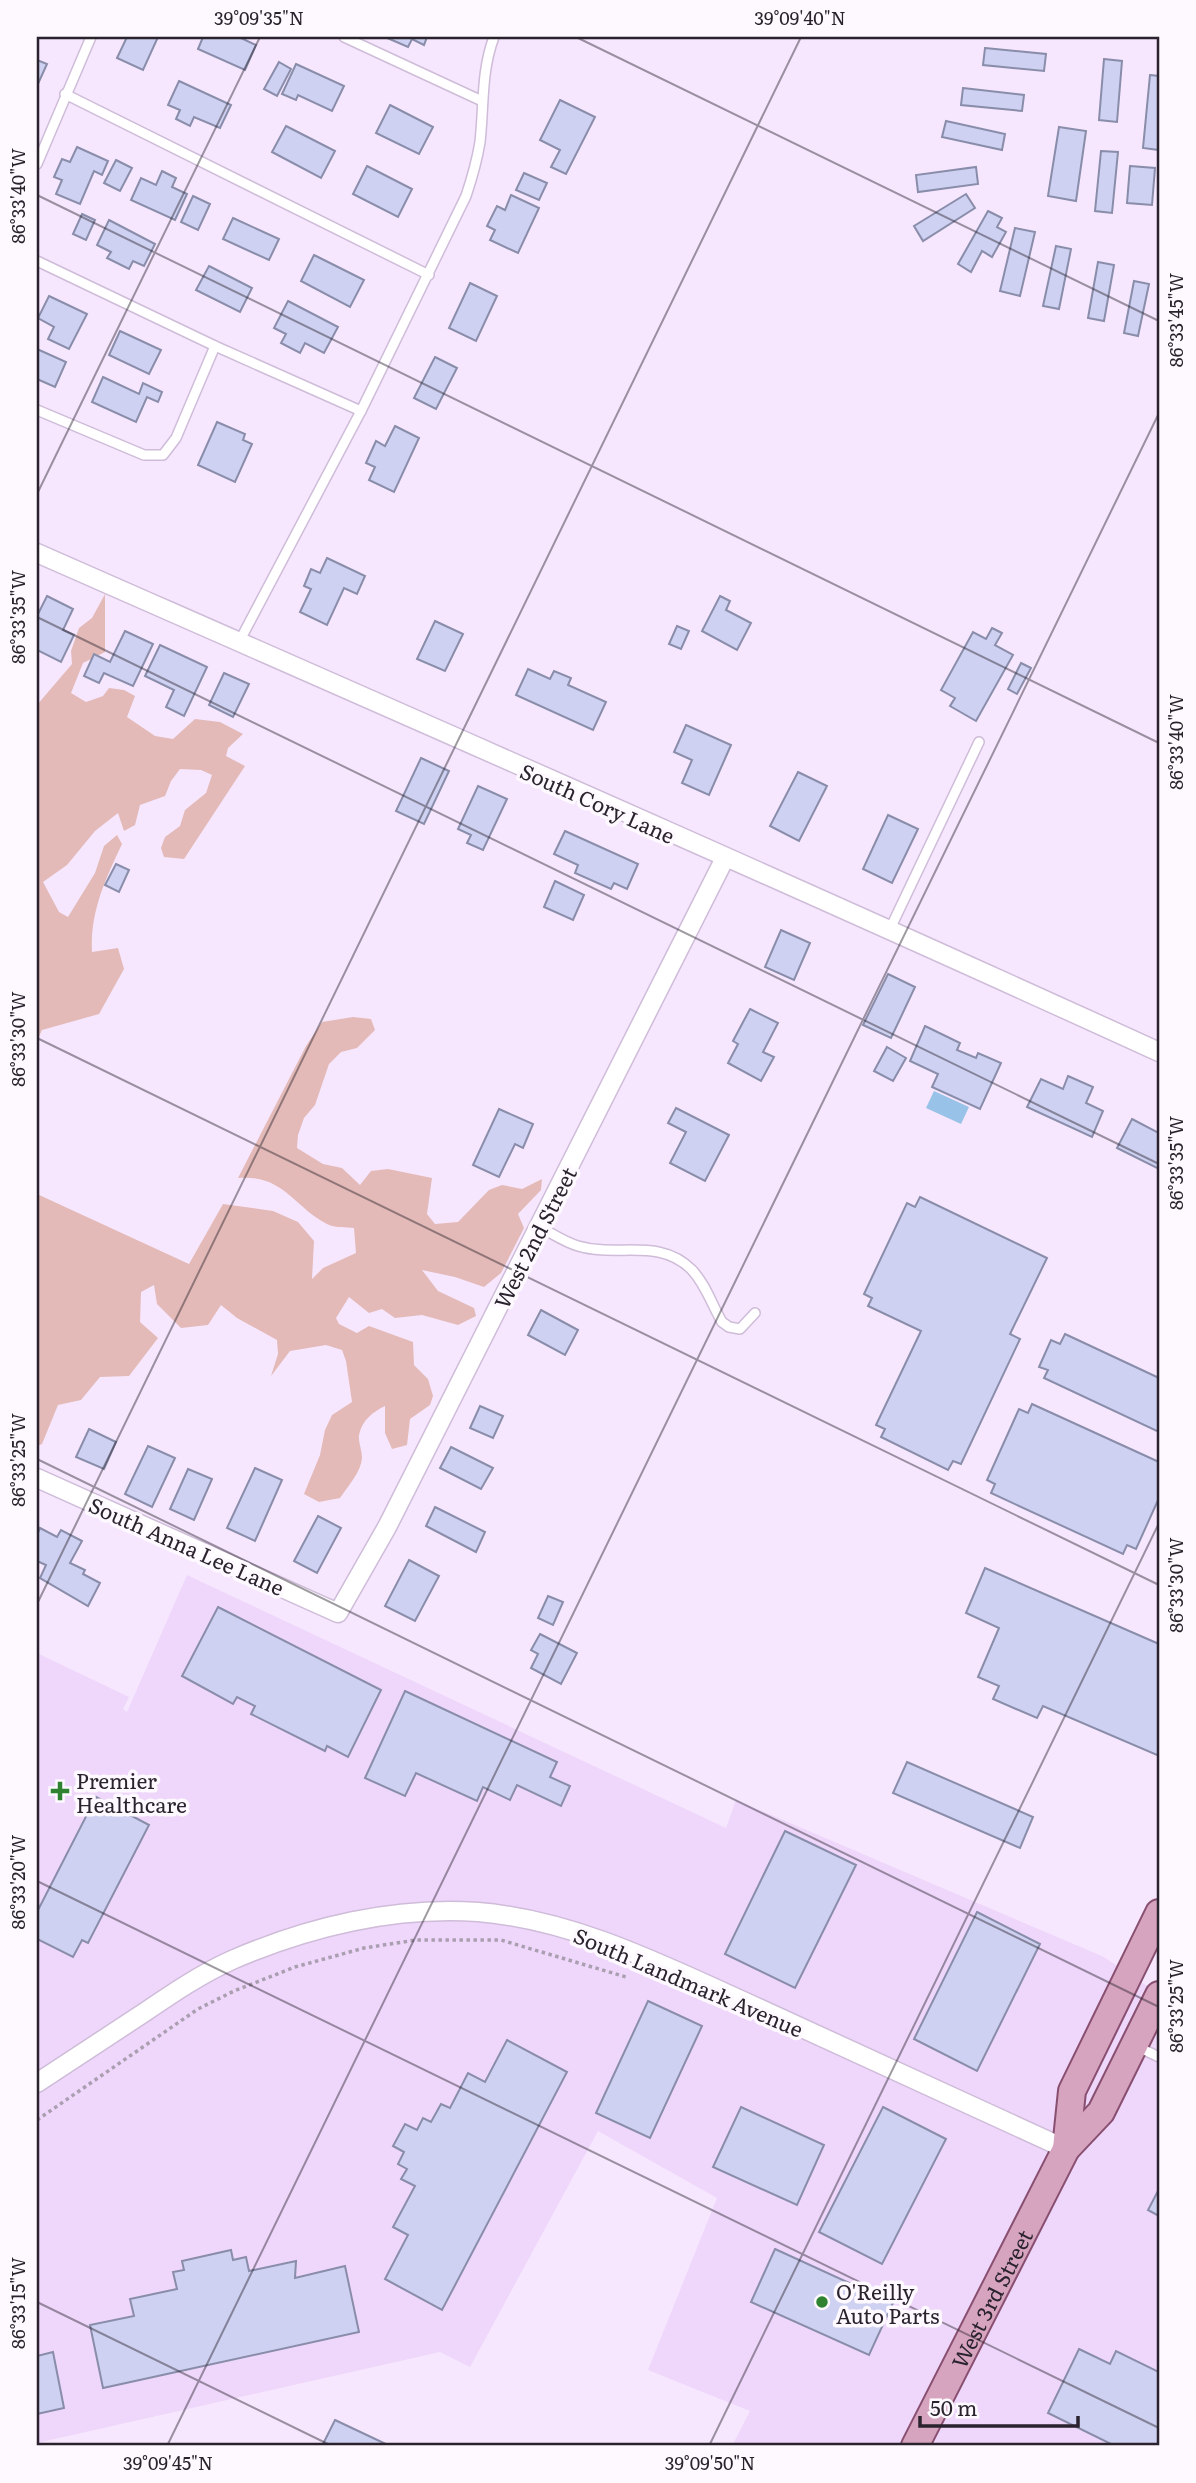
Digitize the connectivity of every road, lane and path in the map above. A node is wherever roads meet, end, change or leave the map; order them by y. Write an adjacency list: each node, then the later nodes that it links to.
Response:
1 (91, 37): 4 (lane)
2 (344, 37): 5 (lane)
3 (494, 37): 5 (lane)
4 (65, 94): 6 (lane); 8 (lane)
5 (482, 102): 8 (lane)
6 (37, 164)
7 (37, 261): 9 (lane)
8 (429, 275): 11 (lane)
9 (215, 346): 10 (lane); 11 (lane)
10 (37, 410)
11 (361, 411): 13 (lane)
12 (37, 553): 13 (street, South Cory Lane)
13 (239, 642): 15 (street, South Cory Lane)
14 (979, 742): 16 (lane)
15 (725, 858): 16 (street, South Cory Lane); 18 (street, West 2nd Street)
16 (890, 929): 17 (street, South Cory Lane)
17 (1159, 1052)
18 (539, 1227): 19 (lane); 21 (street, West 2nd Street)
19 (755, 1313)
20 (37, 1478): 21 (street, South Anna Lee Lane)
21 (338, 1613)
22 (1159, 1913): 29 (main road, West 3rd Street)
23 (626, 1978): 28 (path)
24 (1159, 1995): 25 (main road, West 3rd Street)
25 (1134, 2045): 26 (lane); 29 (main road, West 3rd Street)
26 (1159, 2057)
27 (37, 2083): 29 (street, South Landmark Avenue)
28 (37, 2120)
29 (1066, 2149): 30 (main road, West 3rd Street)
30 (915, 2446)

